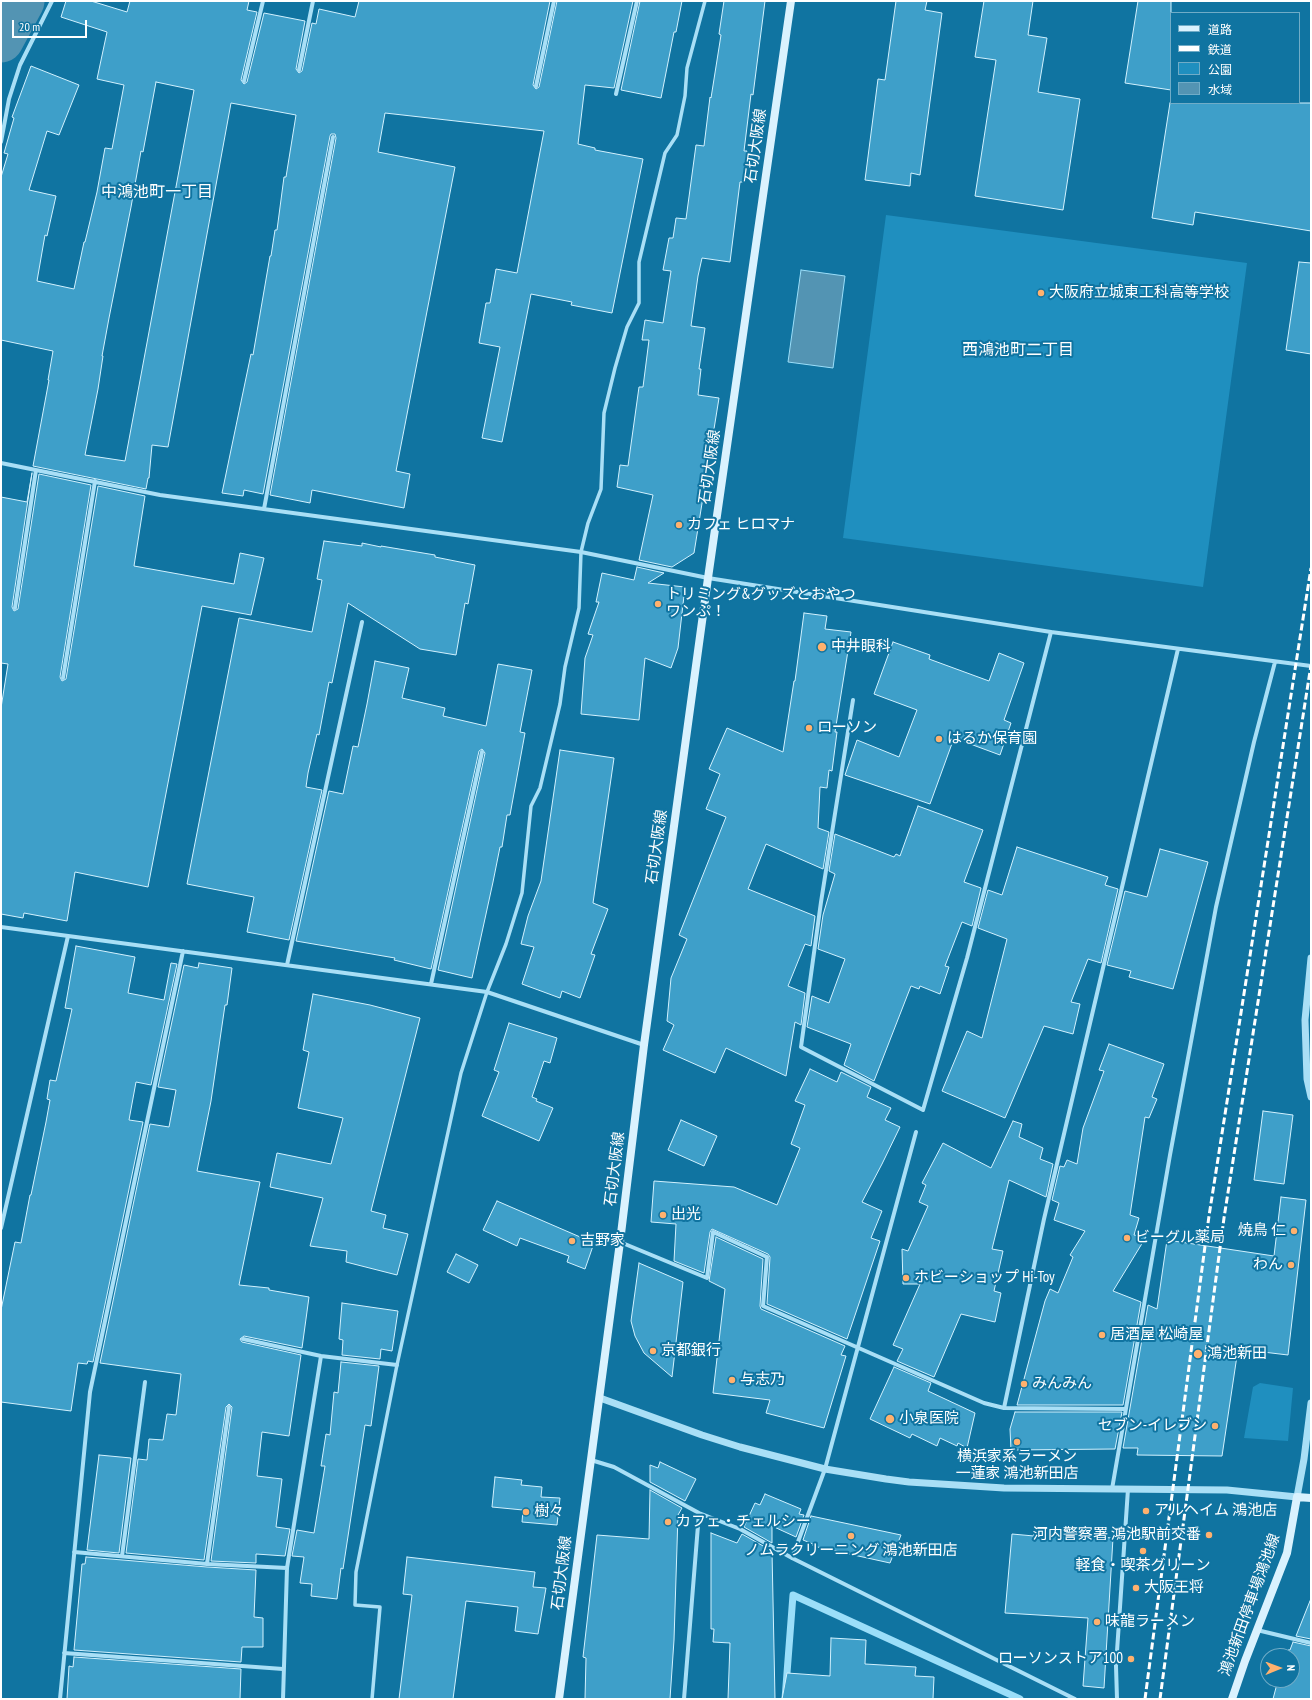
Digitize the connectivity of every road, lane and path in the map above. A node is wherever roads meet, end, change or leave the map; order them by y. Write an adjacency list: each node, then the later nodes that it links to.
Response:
1 (52, 1): 13 (street)
2 (263, 1): 9 (street)
3 (313, 1): 8 (street)
4 (554, 1): 10 (street)
5 (637, 1): 11 (street)
6 (705, 1): 18 (street)
7 (791, 1): 19 (main road, 石切大阪線)
8 (299, 70)
9 (244, 81)
10 (536, 86)
11 (616, 94)
12 (333, 137): 17 (street)
13 (1, 142)
14 (1, 463): 15 (street)
15 (36, 470): 16 (street); 20 (street)
16 (94, 481): 17 (street); 26 (street)
17 (264, 509): 18 (street)
18 (581, 552): 19 (street); 36 (street)
19 (708, 578): 22 (street); 37 (main road, 石切大阪線)
20 (15, 608)
21 (362, 622): 33 (street)
22 (1051, 632): 23 (street); 27 (street)
23 (1178, 649): 24 (street); 50 (street)
24 (1274, 662): 25 (street); 51 (street)
25 (1311, 666)
26 (63, 678)
27 (853, 700)
28 (482, 752): 35 (street)
29 (1, 927): 30 (street)
30 (68, 936): 31 (street); 40 (street)
31 (183, 951): 33 (street); 59 (street)
32 (1311, 958): 34 (street)
33 (287, 965): 35 (street)
34 (1310, 974): 38 (street)
35 (431, 984): 36 (street)
36 (487, 992): 37 (street); 45 (street)
37 (644, 1045): 41 (main road, 石切大阪線)
38 (1311, 1097)
39 (916, 1132): 43 (street)
40 (1, 1228)
41 (620, 1242): 43 (street); 47 (main road, 石切大阪線)
42 (243, 1339): 44 (street)
43 (858, 1348): 50 (street); 53 (street)
44 (321, 1356): 45 (street); 63 (street)
45 (397, 1364): 70 (street)
46 (145, 1382): 60 (street)
47 (600, 1398): 52 (main road, 石切大阪線); 53 (street)
48 (1311, 1403): 56 (street)
49 (229, 1407): 62 (street)
50 (1004, 1408): 51 (street)
51 (1126, 1409): 54 (street)
52 (590, 1460): 58 (street); 71 (main road, 石切大阪線)
53 (825, 1469): 54 (street); 61 (street)
54 (1112, 1489): 55 (street)
55 (1128, 1489): 56 (street); 74 (street)
56 (1297, 1497): 57 (main road); 64 (main road, 鴻池新田停車場鴻池線)
57 (1311, 1498)
58 (699, 1513): 61 (street); 72 (street)
59 (74, 1552): 60 (street); 66 (street)
60 (122, 1556): 62 (street)
61 (792, 1558): 73 (street)
62 (207, 1564): 63 (street)
63 (287, 1568): 67 (street)
64 (1257, 1630): 65 (street); 75 (main road, 鴻池新田停車場鴻池線)
65 (1311, 1643)
66 (64, 1654): 67 (street); 68 (street)
67 (283, 1669): 69 (street)
68 (60, 1699)
69 (283, 1699)
70 (372, 1699)
71 (559, 1699)
72 (684, 1699)
73 (1075, 1699)
74 (1117, 1699)
75 (1232, 1699)

